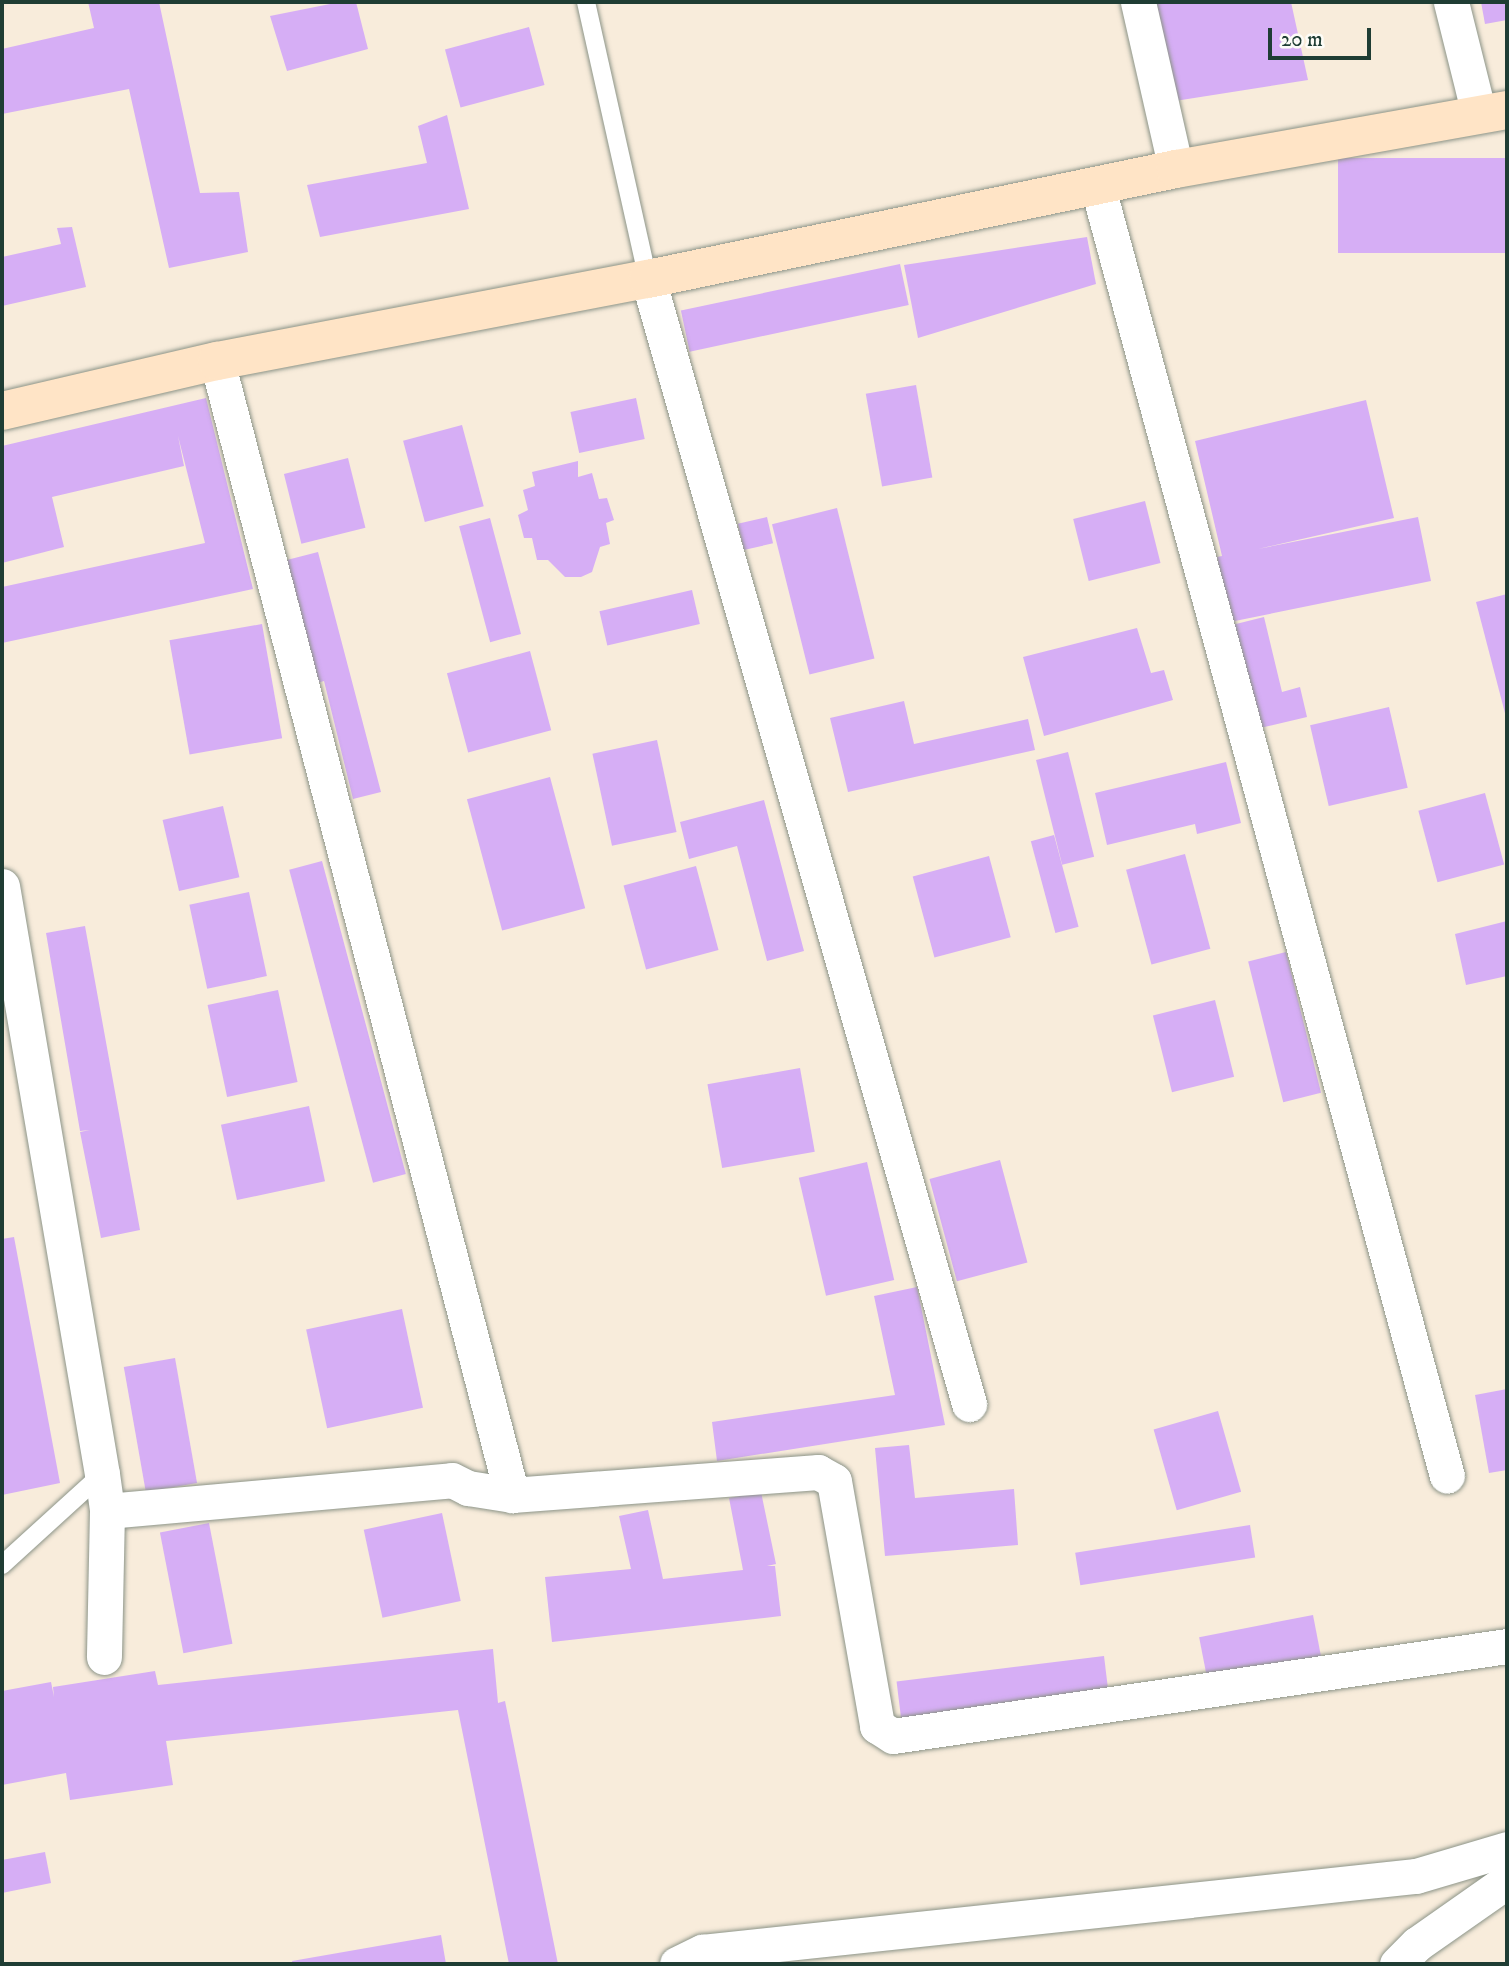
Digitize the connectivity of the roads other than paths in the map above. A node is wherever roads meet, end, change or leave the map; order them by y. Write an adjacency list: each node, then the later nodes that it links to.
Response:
1 (586, 2): 7 (lane)
2 (1138, 2): 5 (street)
3 (1451, 2): 4 (street)
4 (1493, 112): 5 (main road)
5 (1176, 169): 6 (main road)
6 (1098, 188): 7 (main road); 13 (street)
7 (648, 279): 8 (main road); 11 (street)
8 (217, 361): 9 (main road); 14 (street)
9 (2, 411)
10 (2, 886): 12 (street)
11 (969, 1404)
12 (102, 1474): 15 (street); 16 (lane)
13 (1447, 1476)
14 (512, 1495): 15 (street); 17 (street)
15 (107, 1511): 18 (street)
16 (2, 1565)
17 (1507, 1646)
18 (104, 1657)
19 (1507, 1849): 21 (street)
20 (1507, 1881): 22 (street)
21 (677, 1964)
22 (1397, 1964)

